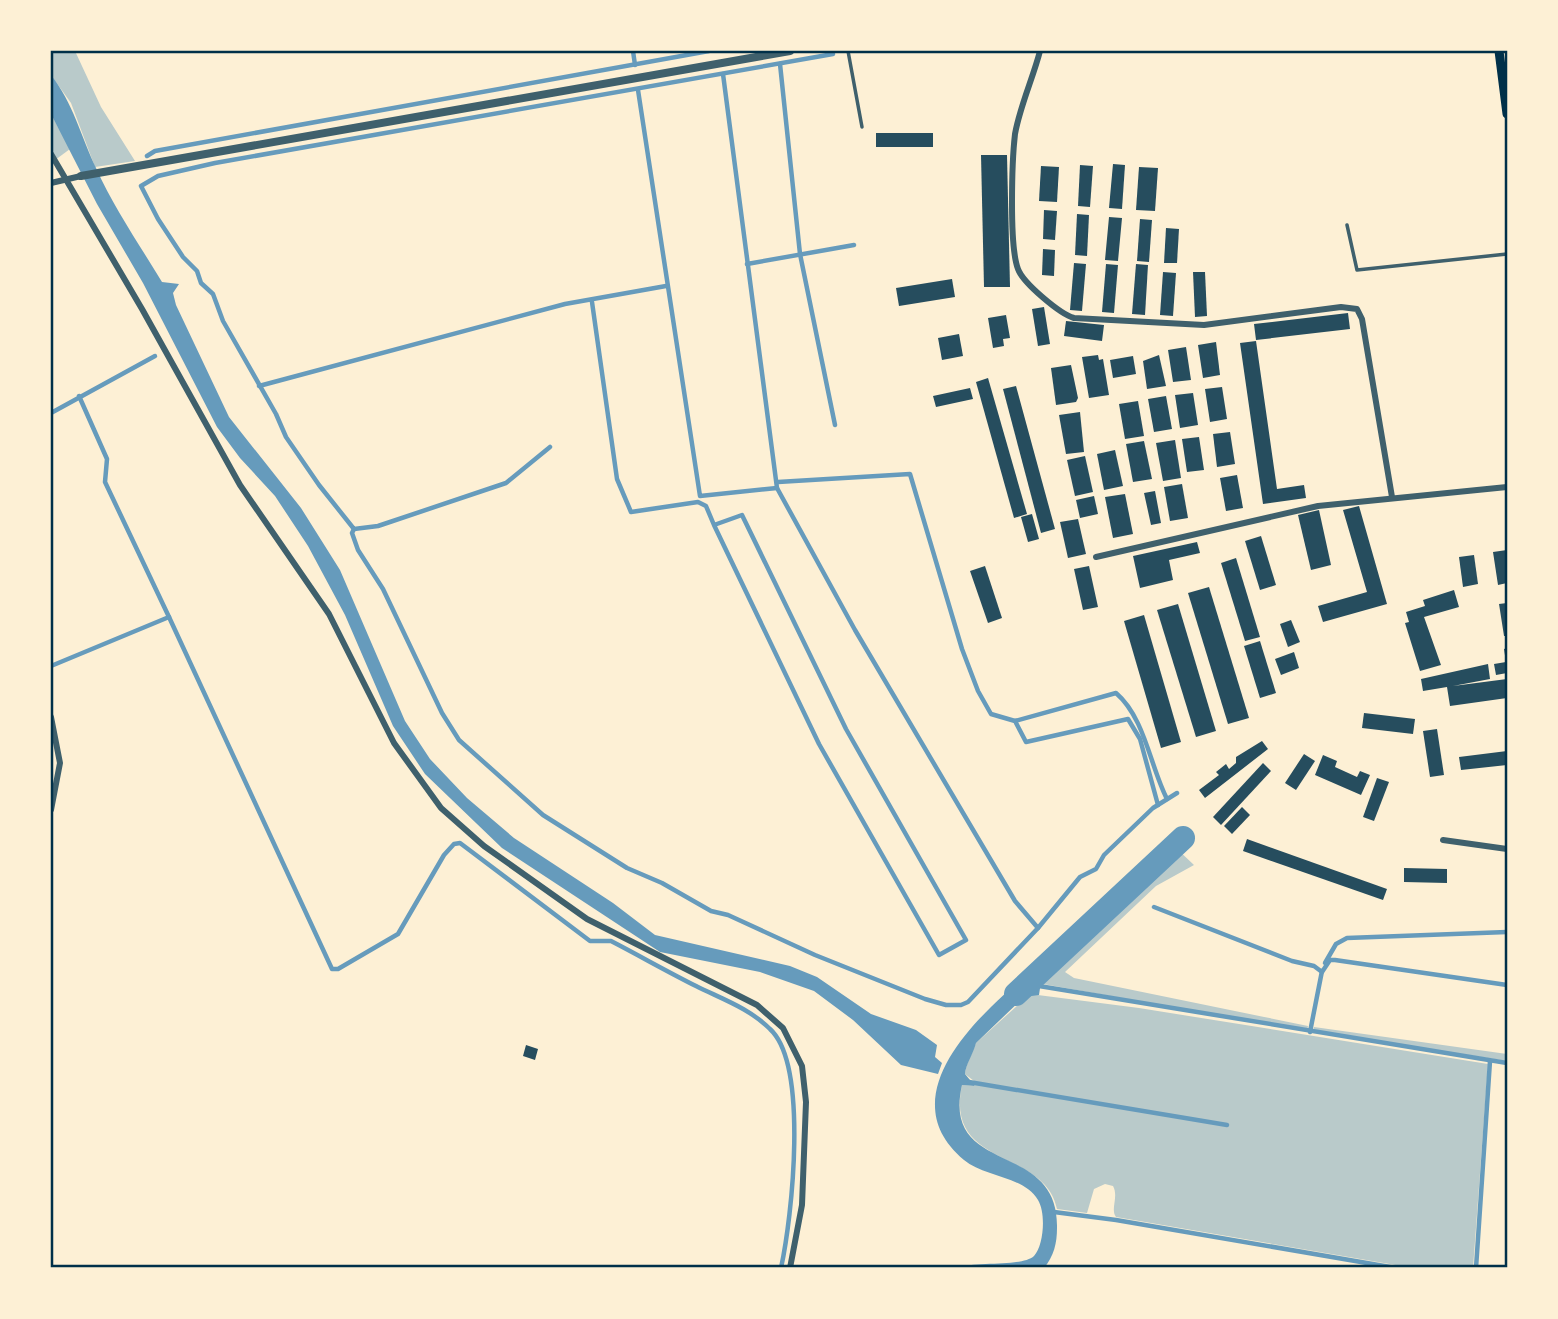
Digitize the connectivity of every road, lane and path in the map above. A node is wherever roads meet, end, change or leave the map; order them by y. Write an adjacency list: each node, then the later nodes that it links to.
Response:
1 (790, 51): 8 (street)
2 (848, 51): 6 (lane)
3 (1040, 51): 14 (street)
4 (1499, 51): 5 (main road)
5 (1507, 114)
6 (862, 127)
7 (51, 154): 9 (street)
8 (81, 176): 9 (street)
9 (65, 180): 10 (street); 20 (street)
10 (51, 183)
11 (1347, 225): 12 (lane)
12 (1507, 254)
13 (1507, 488): 14 (street)
14 (1392, 497): 15 (street)
15 (1096, 557)
16 (51, 717): 17 (street)
17 (51, 810)
18 (1443, 840): 19 (street)
19 (1507, 849)
20 (790, 1268)

